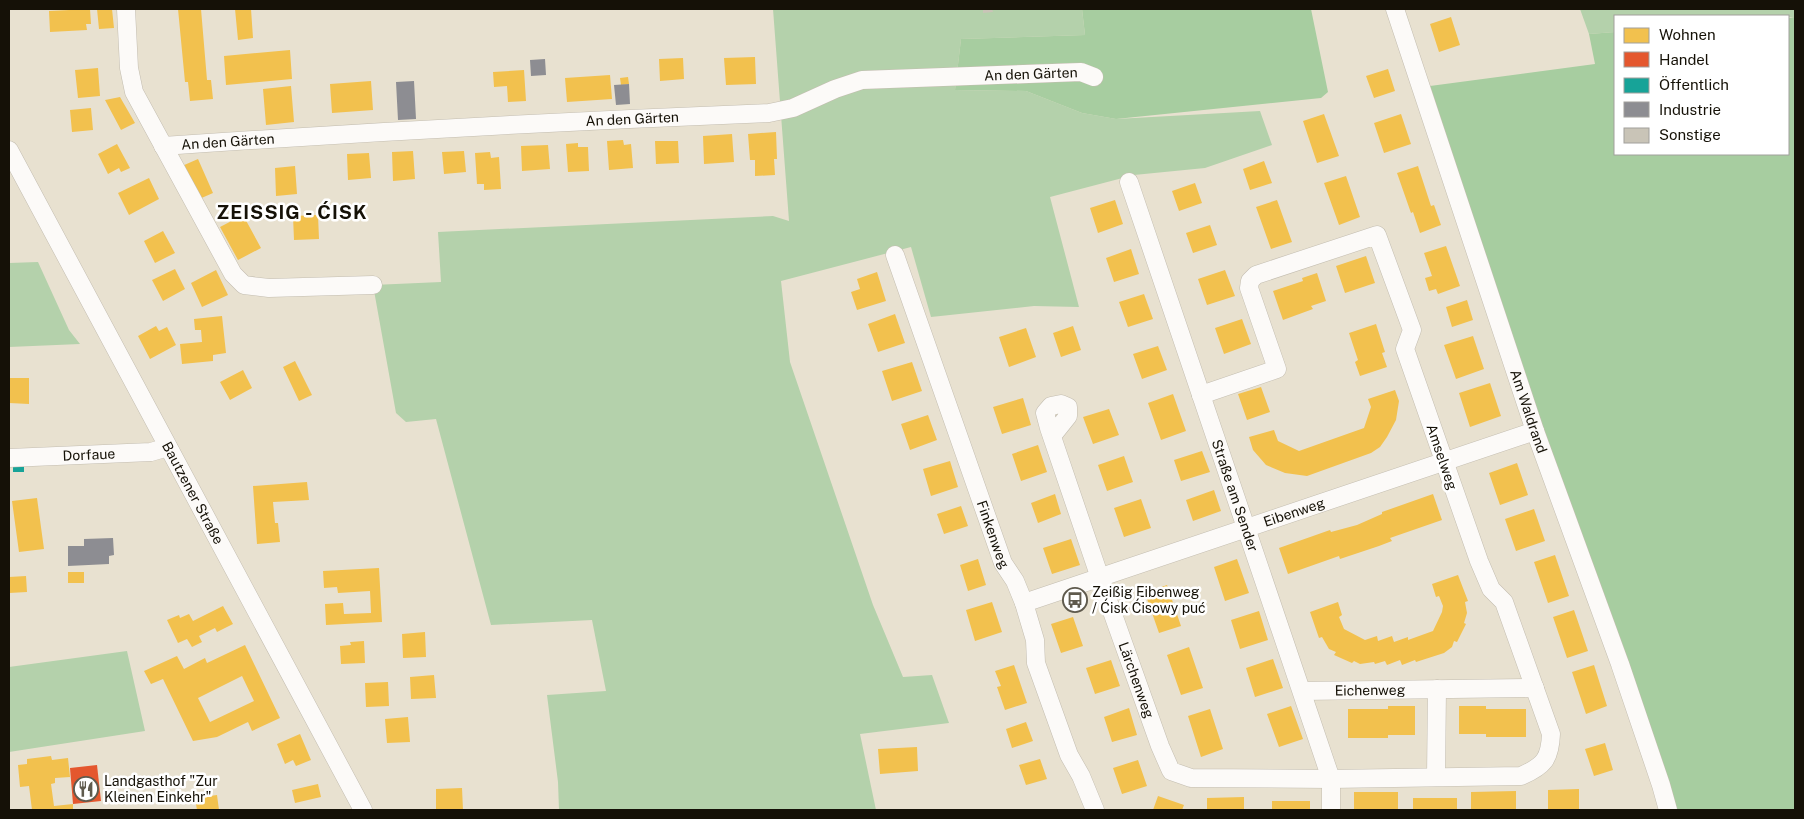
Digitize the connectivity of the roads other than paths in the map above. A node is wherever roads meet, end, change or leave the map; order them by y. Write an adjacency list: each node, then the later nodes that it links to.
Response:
1 (126, 9): 4 (street, An den Gärten)
2 (1395, 9): 11 (street, Am Waldrand)
3 (1094, 76): 4 (street, An den Gärten)
4 (163, 146): 9 (street, An den Gärten)
5 (9, 150): 6 (street, Bautzener Straße)
6 (16, 176): 13 (street, Bautzener Straße)
7 (1129, 182): 10 (street, Straße am Sender)
8 (895, 255): 18 (street, Finkenweg)
9 (373, 285)
10 (1202, 395): 15 (street, Amselweg); 16 (street, Straße am Sender)
11 (1535, 431): 15 (street, Eibenweg); 27 (street, Am Waldrand)
12 (1052, 436): 17 (street, Lärchenweg)
13 (168, 448): 14 (street, Dorfaue); 24 (street, Bautzener Straße)
14 (9, 458)
15 (1443, 462): 16 (street, Eibenweg); 19 (street, Amselweg)
16 (1246, 527): 17 (street, Eibenweg); 21 (street, Straße am Sender)
17 (1100, 578): 18 (street, Eibenweg); 23 (street, Lärchenweg)
18 (1024, 603): 25 (street, Finkenweg)
19 (1535, 688): 20 (street, Eichenweg); 22 (street, Amselweg)
20 (1437, 690): 21 (street, Eichenweg); 22 (street)
21 (1302, 691): 23 (street, Straße am Sender)
22 (1436, 777): 23 (street, Amselweg)
23 (1331, 779): 26 (street, Straße am Sender)
24 (363, 810)
25 (1095, 810)
26 (1331, 810)
27 (1668, 810)

